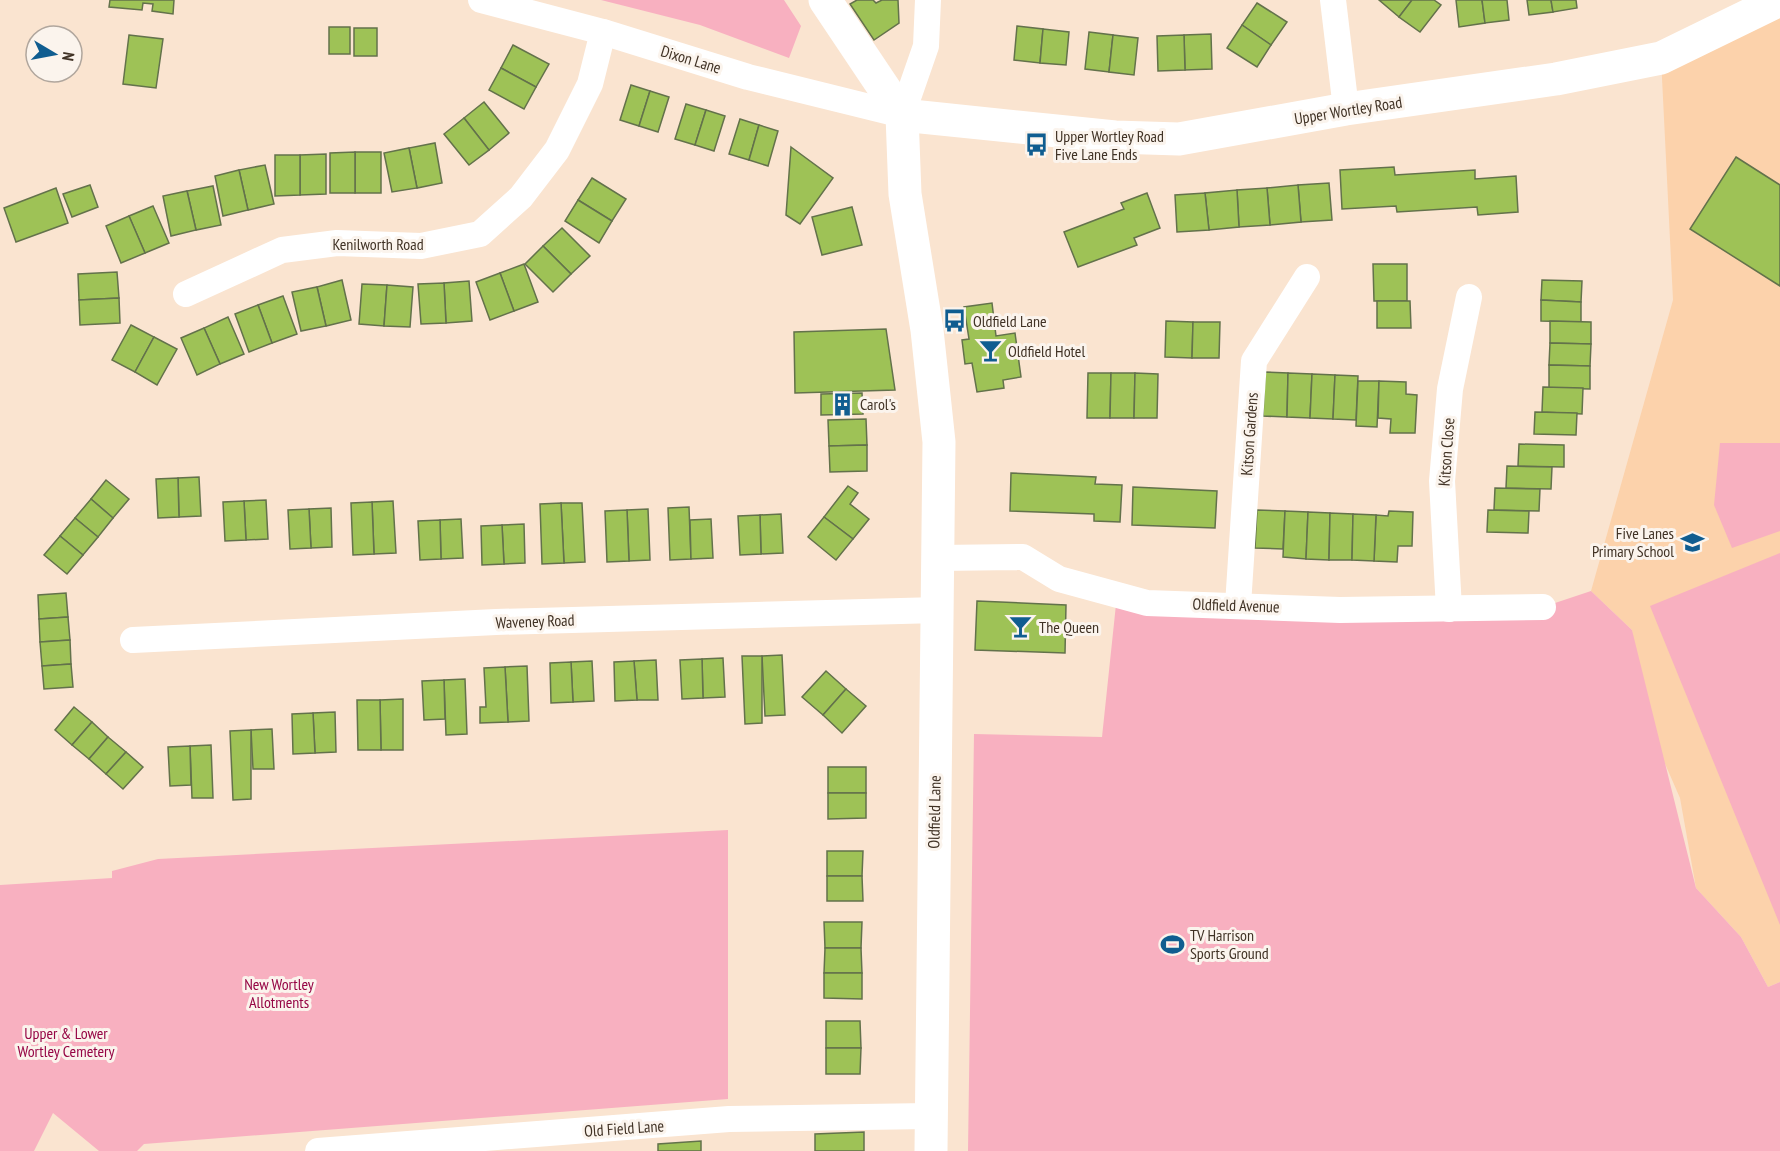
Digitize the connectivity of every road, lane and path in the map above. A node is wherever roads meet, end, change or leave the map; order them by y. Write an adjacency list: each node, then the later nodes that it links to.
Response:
1 (481, 0): 6 (street, Dixon Lane)
2 (825, 0): 8 (street)
3 (928, 0): 8 (street)
4 (1333, 0): 7 (street)
5 (1780, 0): 7 (street, Upper Wortley Road)
6 (603, 32): 8 (street, Dixon Lane); 10 (street, Kenilworth Road)
7 (1346, 110): 8 (street, Upper Wortley Road)
8 (902, 115): 12 (street, Oldfield Lane)
9 (1307, 277): 13 (street, Kitson Gardens)
10 (186, 294)
11 (1469, 297): 15 (street, Kitson Close)
12 (938, 558): 13 (street, Oldfield Avenue); 16 (street, Oldfield Lane)
13 (1238, 605): 15 (street, Oldfield Avenue)
14 (1543, 607): 15 (street, Oldfield Avenue)
15 (1449, 609)
16 (938, 610): 17 (street, Waveney Road); 18 (street, Oldfield Lane)
17 (134, 640)
18 (930, 1116): 19 (street, Old Field Lane); 20 (street, Oldfield Lane)
19 (318, 1151)
20 (931, 1151)

